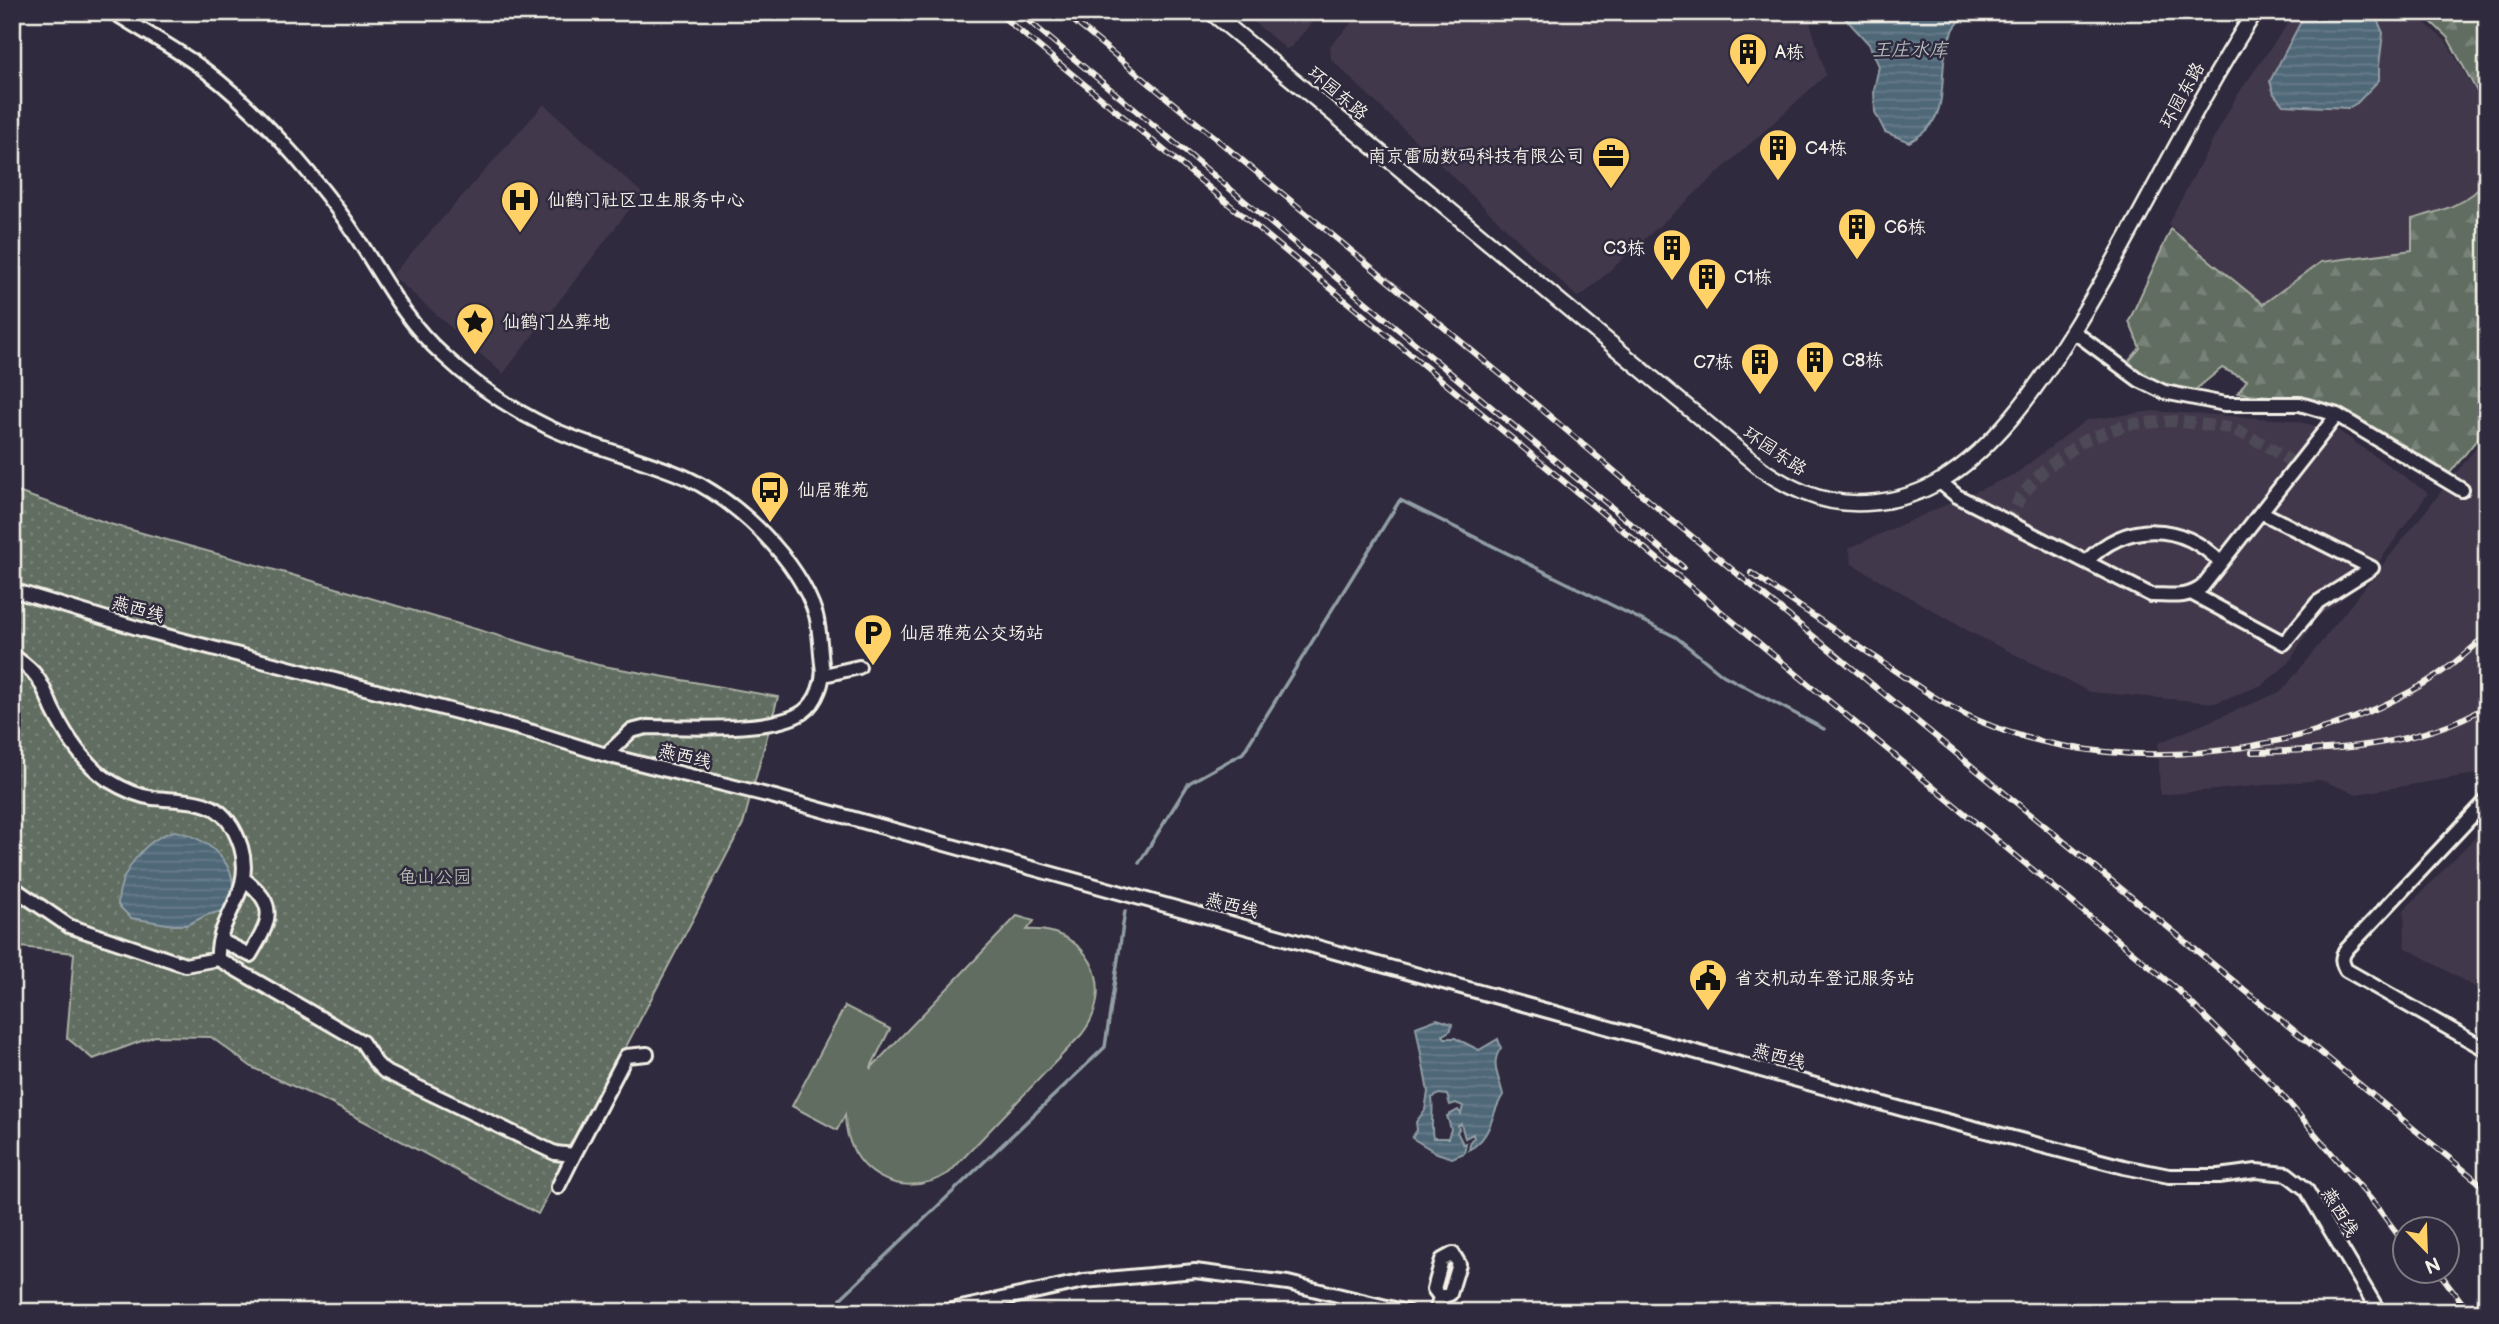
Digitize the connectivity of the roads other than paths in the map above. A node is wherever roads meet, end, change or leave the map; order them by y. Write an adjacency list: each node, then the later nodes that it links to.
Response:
1 (113, 12): 15 (street)
2 (1211, 12): 6 (street, 环园东路)
3 (2255, 12): 4 (street, 环园东路)
4 (2073, 331): 5 (street); 6 (street, 环园东路)
5 (2337, 415): 7 (street); 8 (street)
6 (1940, 482): 9 (street)
7 (2462, 490)
8 (2261, 512): 10 (street); 12 (street)
9 (2086, 562): 10 (street); 12 (street)
10 (2221, 563): 12 (street)
11 (12, 590): 16 (street, 燕西线)
12 (2193, 594)
13 (12, 655): 18 (street)
14 (859, 667): 15 (street)
15 (824, 675): 16 (street)
16 (606, 755): 32 (street, 燕西线)
17 (2487, 800): 22 (street)
18 (244, 878): 20 (street); 20 (street)
19 (12, 887): 21 (street)
20 (220, 940): 21 (street)
21 (218, 959): 24 (street)
22 (2487, 1050)
23 (648, 1054): 24 (street)
24 (574, 1155): 25 (street)
25 (558, 1187)
26 (1440, 1297): 31 (street)
27 (805, 1311): 28 (street)
28 (811, 1312)
29 (943, 1312): 30 (street)
30 (1407, 1312)
31 (1436, 1312)
32 (2379, 1312)

